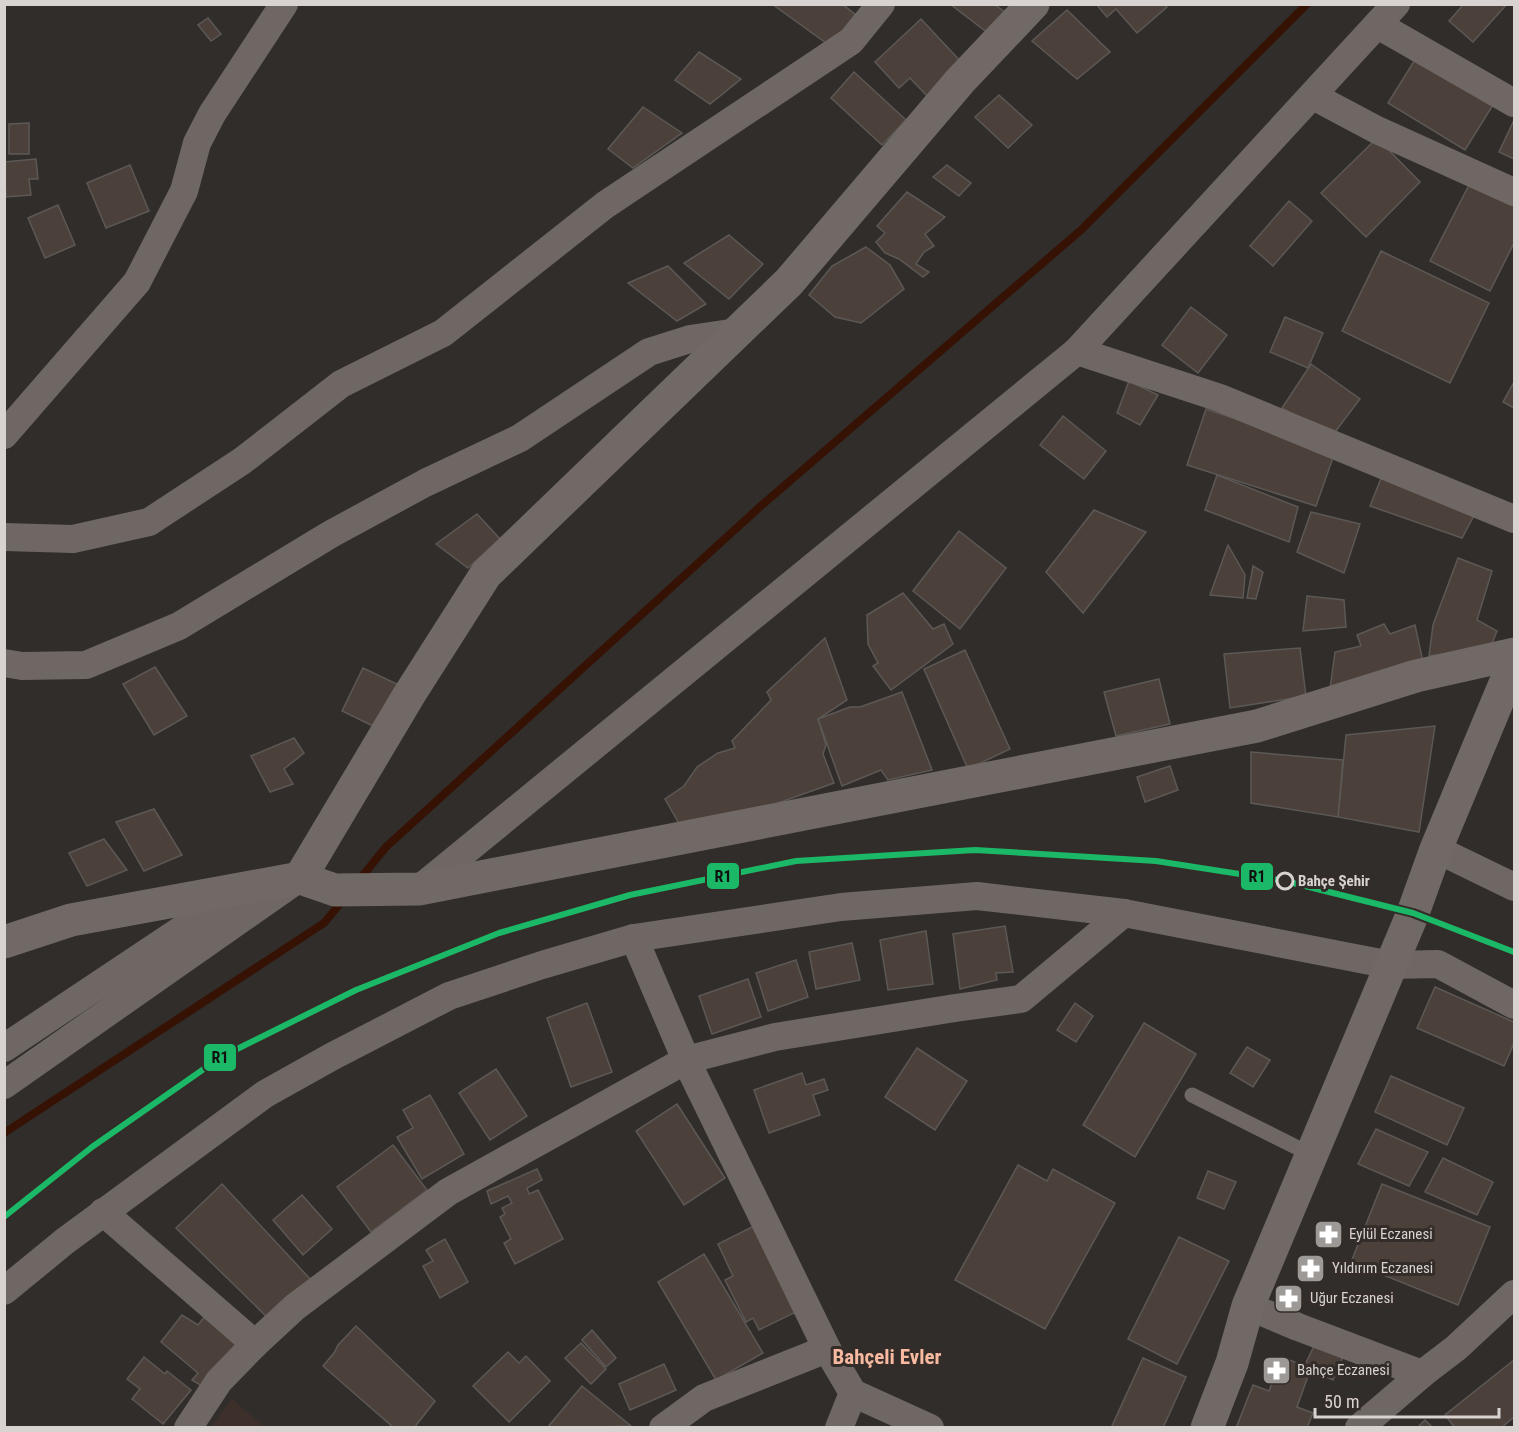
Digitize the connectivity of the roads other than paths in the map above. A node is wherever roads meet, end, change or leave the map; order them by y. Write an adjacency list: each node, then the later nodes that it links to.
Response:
1 (284, 4): 10 (street)
2 (881, 4): 12 (street)
3 (1033, 4): 8 (street)
4 (1387, 15): 5 (street); 6 (street)
5 (1313, 96): 7 (street); 9 (street)
6 (1515, 103)
7 (1515, 192)
8 (737, 332): 15 (street); 17 (street)
9 (1077, 351): 11 (street); 19 (street)
10 (4, 435)
11 (1515, 519)
12 (4, 537)
13 (1515, 654): 19 (street)
14 (1515, 662): 16 (street)
15 (4, 663)
16 (1436, 849): 18 (street); 23 (street)
17 (300, 878): 19 (street); 22 (street); 25 (street); 27 (street)
18 (1515, 887)
19 (409, 890)
20 (1124, 913): 21 (street); 23 (street); 26 (street)
21 (634, 938): 26 (street); 30 (street)
22 (4, 942)
23 (1391, 965): 24 (street); 29 (street)
24 (1515, 1005)
25 (4, 1048)
26 (686, 1060): 34 (street); 35 (street)
27 (4, 1085)
28 (1192, 1095): 29 (lane)
29 (1310, 1154): 33 (street)
30 (103, 1212): 31 (street); 34 (street)
31 (4, 1292)
32 (1515, 1294): 36 (street)
33 (1248, 1306): 36 (street); 42 (street); 43 (street)
34 (255, 1344): 38 (street)
35 (827, 1349): 37 (street); 39 (street)
36 (1422, 1374): 44 (street)
37 (853, 1393): 40 (street); 41 (street)
38 (188, 1428)
39 (663, 1428)
40 (838, 1428)
41 (930, 1428)
42 (1184, 1428)
43 (1208, 1428)
44 (1359, 1428)

